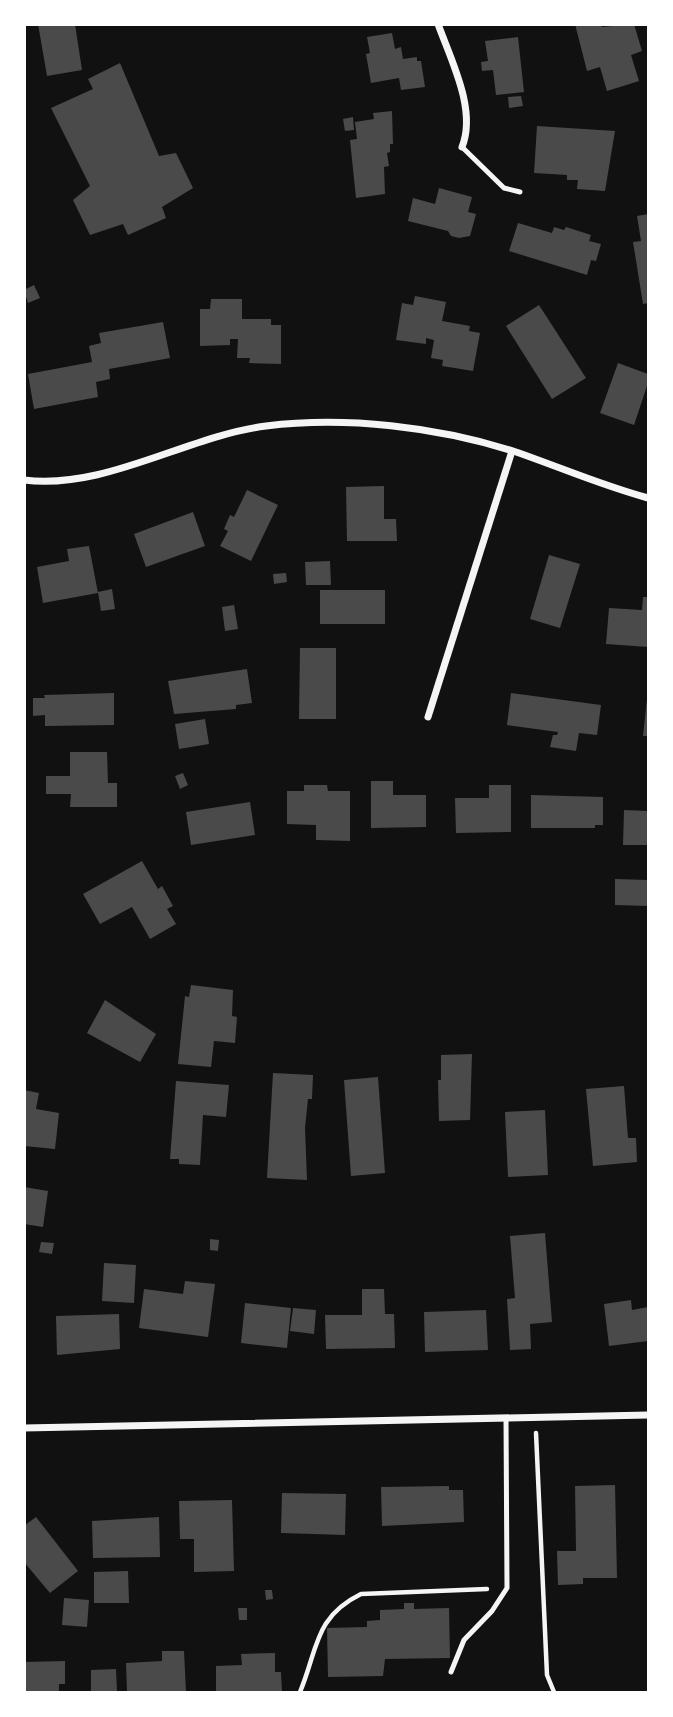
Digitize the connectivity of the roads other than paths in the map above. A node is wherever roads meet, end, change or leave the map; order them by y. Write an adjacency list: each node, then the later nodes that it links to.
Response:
1 (438, 24): 2 (street)
2 (462, 147): 3 (lane)
3 (520, 192)
4 (512, 451): 5 (street); 6 (street); 7 (street)
5 (24, 480)
6 (649, 498)
7 (428, 717)
8 (649, 1415): 9 (street)
9 (506, 1418): 10 (street); 11 (lane)
10 (24, 1428)
11 (451, 1672)

